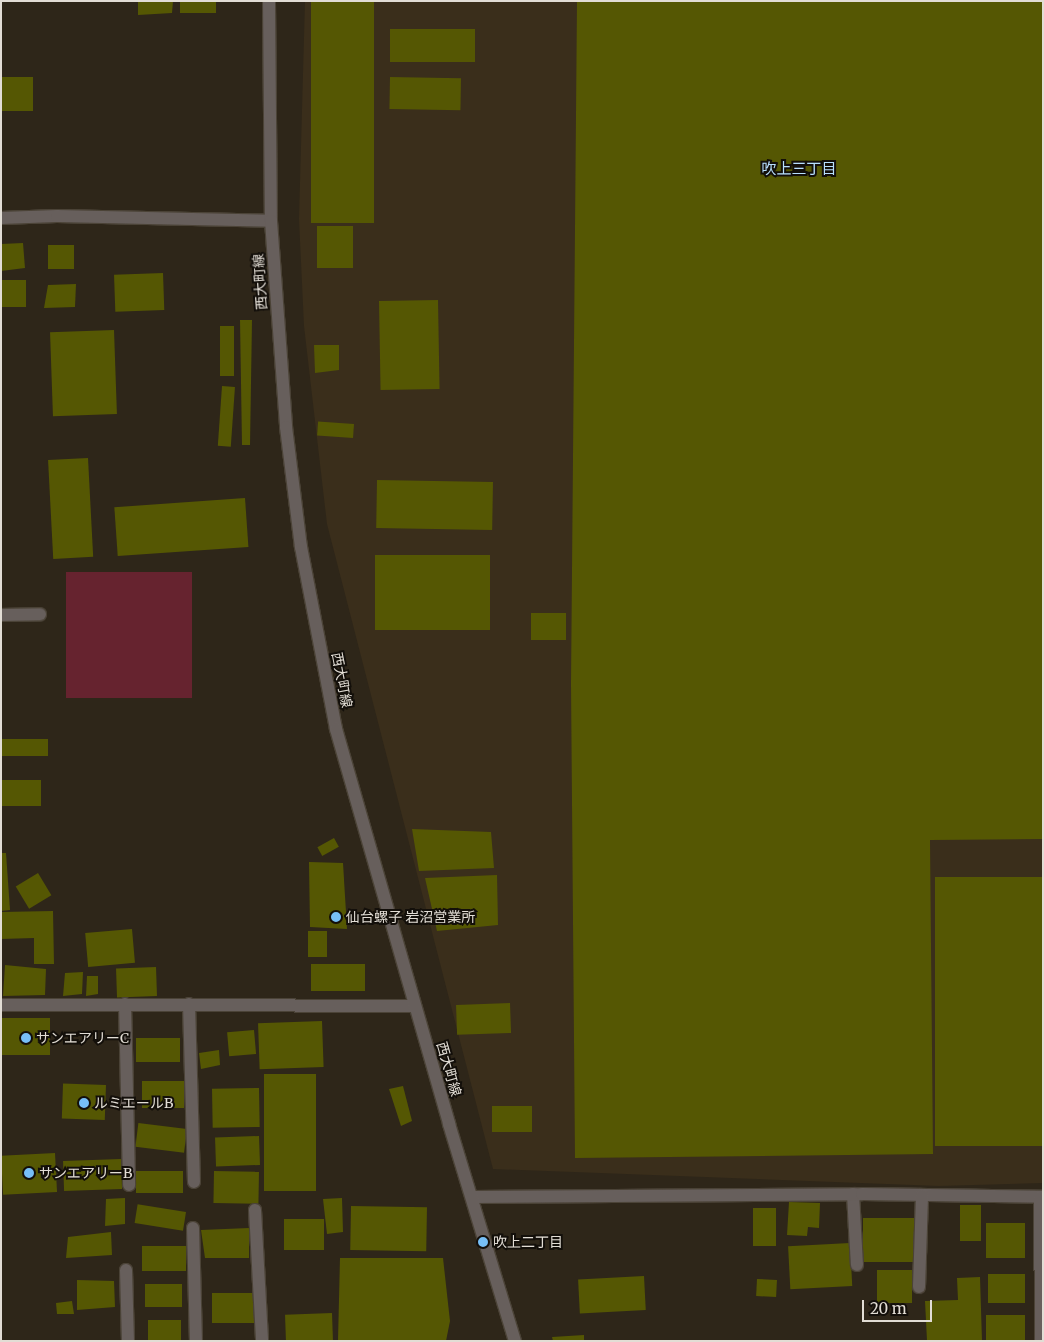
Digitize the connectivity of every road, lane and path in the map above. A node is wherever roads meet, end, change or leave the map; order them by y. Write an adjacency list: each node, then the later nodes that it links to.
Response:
1 (269, 1): 3 (street, 西大町線)
2 (1, 218): 3 (street)
3 (271, 221): 9 (street, 西大町線)
4 (1, 614): 5 (street)
5 (40, 614)
6 (1, 1004): 7 (street)
7 (125, 1004): 8 (street); 11 (street)
8 (189, 1004): 9 (street); 10 (street)
9 (415, 1006): 15 (street, 西大町線)
10 (194, 1182)
11 (129, 1185)
12 (853, 1194): 13 (street); 15 (street); 18 (street)
13 (922, 1195): 14 (street); 20 (street)
14 (1042, 1197): 25 (street)
15 (473, 1198): 24 (street, 西大町線)
16 (255, 1210): 23 (street)
17 (193, 1228): 22 (street)
18 (857, 1264)
19 (126, 1270): 21 (street)
20 (919, 1287)
21 (128, 1341)
22 (196, 1341)
23 (262, 1341)
24 (516, 1341)
25 (1041, 1341)

